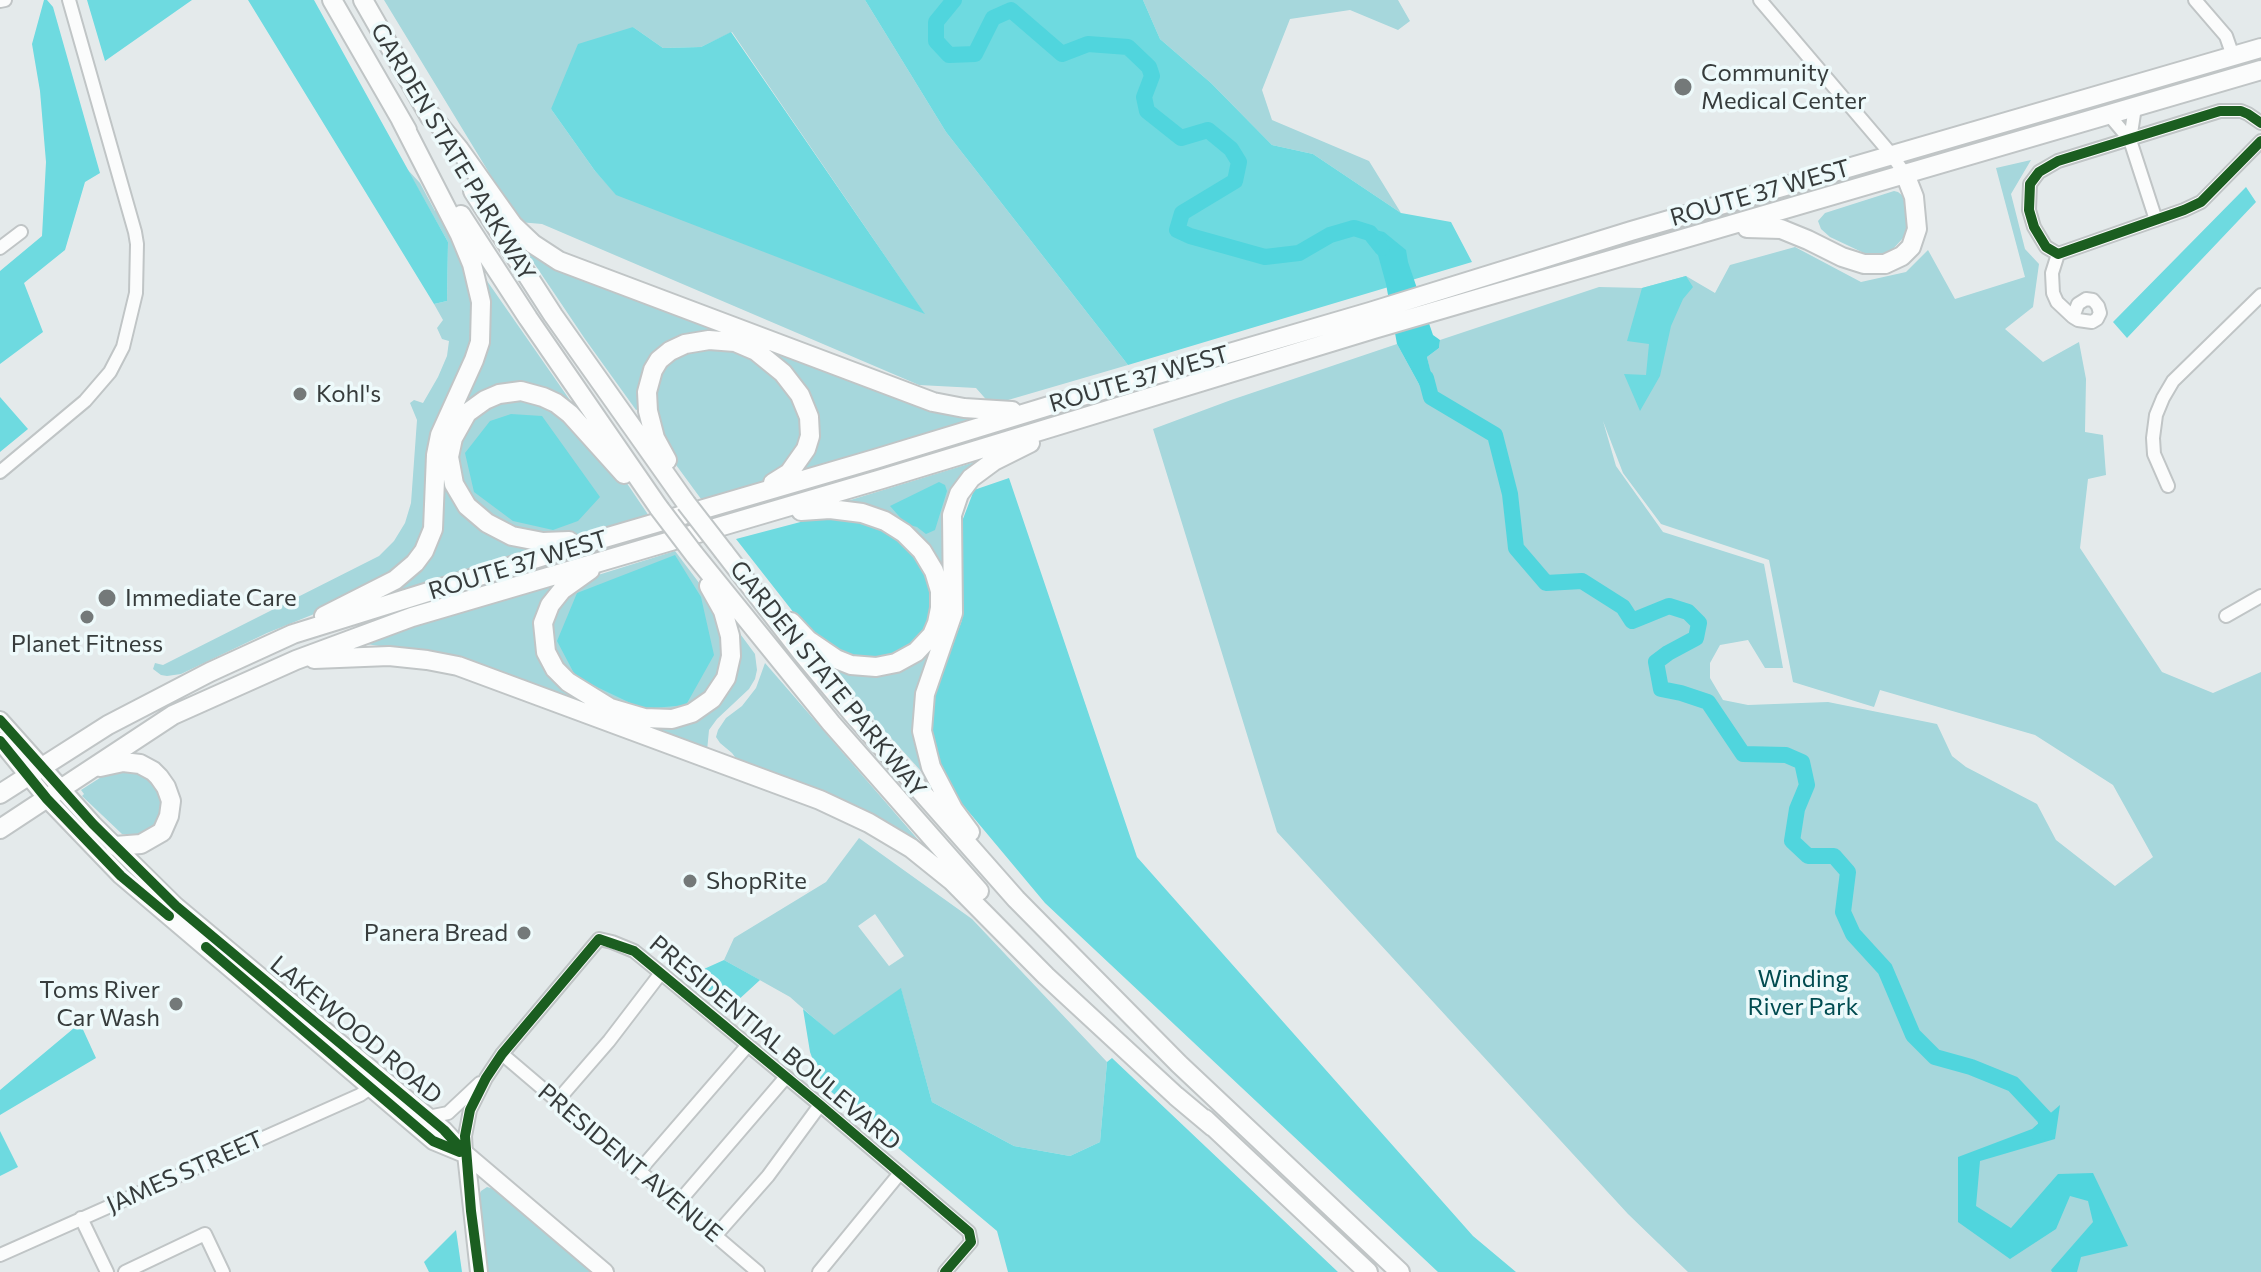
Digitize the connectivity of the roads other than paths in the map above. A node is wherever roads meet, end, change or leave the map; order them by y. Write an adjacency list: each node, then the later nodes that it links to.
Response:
1 (69, 0): 29 (street)
2 (332, 0): 12 (highway, GARDEN STATE PARKWAY)
3 (363, 0): 10 (highway, GARDEN STATE PARKWAY)
4 (1760, 0): 16 (street)
5 (2195, 0): 7 (street)
6 (2261, 48): 7 (highway, ROUTE 37 WEST)
7 (2233, 56): 16 (highway, ROUTE 37 WEST)
8 (2261, 70): 9 (highway, ROUTE 37 WEST)
9 (2135, 107): 11 (highway, ROUTE 37 WEST); 14 (street)
10 (426, 109): 27 (highway); 32 (highway, GARDEN STATE PARKWAY)
11 (2109, 115): 14 (street); 17 (highway, ROUTE 37 WEST)
12 (401, 120): 33 (highway, GARDEN STATE PARKWAY); 41 (highway)
13 (2261, 123): 14 (street)
14 (2130, 140): 18 (street); 22 (street)
15 (2261, 141): 18 (street)
16 (1891, 154): 17 (street); 23 (highway, ROUTE 37 WEST)
17 (1905, 174): 20 (highway, ROUTE 37 WEST); 20 (highway)
18 (2156, 220): 22 (street)
19 (21, 232): 21 (street)
20 (1693, 237): 23 (highway, ROUTE 37 WEST)
21 (0, 248)
22 (2058, 254): 25 (street)
23 (1447, 298): 26 (highway, ROUTE 37 WEST)
24 (2259, 301): 30 (street)
25 (2073, 317)
26 (1372, 321): 27 (highway, ROUTE 37 WEST); 28 (highway, ROUTE 37 WEST)
27 (1062, 402): 31 (highway, ROUTE 37 WEST)
28 (1069, 421): 34 (highway, ROUTE 37 WEST); 52 (highway)
29 (0, 472)
30 (2168, 486)
31 (731, 502): 32 (highway); 35 (highway, ROUTE 37 WEST)
32 (686, 503): 36 (highway, GARDEN STATE PARKWAY, bridge)
33 (659, 508): 35 (highway); 37 (highway, GARDEN STATE PARKWAY, bridge)
34 (770, 512): 36 (highway); 38 (highway, ROUTE 37 WEST)
35 (608, 538): 41 (highway, ROUTE 37 WEST)
36 (724, 552): 52 (highway, GARDEN STATE PARKWAY)
37 (694, 554): 38 (highway); 61 (highway, GARDEN STATE PARKWAY)
38 (607, 559): 42 (highway, ROUTE 37 WEST)
39 (2261, 596): 40 (street)
40 (2226, 616)
41 (293, 634): 46 (highway, ROUTE 37 WEST)
42 (296, 660): 45 (highway, ROUTE 37 WEST); 61 (highway)
43 (0, 720): 46 (main road)
44 (1, 742): 46 (main road)
45 (90, 769): 48 (highway, ROUTE 37 WEST); 50 (highway)
46 (34, 772): 47 (highway, ROUTE 37 WEST); 48 (main road)
47 (0, 794)
48 (54, 794): 49 (highway, ROUTE 37 WEST); 50 (main road, LAKEWOOD ROAD); 57 (main road, LAKEWOOD ROAD)
49 (0, 829)
50 (115, 846): 60 (main road, LAKEWOOD ROAD)
51 (661, 973): 53 (street, PRESIDENTIAL BOULEVARD); 54 (street, PRESIDENTIAL BOULEVARD); 58 (street)
52 (1121, 1007): 78 (highway, GARDEN STATE PARKWAY)
53 (748, 1045): 55 (street, PRESIDENTIAL BOULEVARD); 63 (street)
54 (502, 1054): 56 (street, PRESIDENTIAL BOULEVARD); 58 (street, PRESIDENT AVENUE)
55 (786, 1077): 59 (street, PRESIDENTIAL BOULEVARD); 65 (street)
56 (486, 1078): 60 (street, PRESIDENTIAL BOULEVARD); 62 (street, PRESIDENTIAL BOULEVARD)
57 (370, 1088): 62 (main road, LAKEWOOD ROAD); 66 (street, JAMES STREET)
58 (557, 1101): 63 (street, PRESIDENT AVENUE)
59 (820, 1105): 64 (street, PRESIDENTIAL BOULEVARD); 67 (street)
60 (428, 1117): 62 (main road, LAKEWOOD ROAD)
61 (1213, 1127): 77 (highway, GARDEN STATE PARKWAY)
62 (466, 1154): 72 (main road); 73 (main road, LAKEWOOD ROAD)
63 (639, 1171): 65 (street, PRESIDENT AVENUE)
64 (900, 1173): 75 (street); 76 (street, PRESIDENTIAL BOULEVARD)
65 (678, 1203): 67 (street, PRESIDENT AVENUE)
66 (81, 1218): 68 (street, JAMES STREET); 69 (street)
67 (716, 1235): 74 (street, PRESIDENT AVENUE)
68 (0, 1255)
69 (107, 1272)
70 (125, 1272): 71 (street)
71 (223, 1272)
72 (479, 1272)
73 (605, 1272)
74 (758, 1272)
75 (819, 1272)
76 (945, 1272)
77 (1368, 1272)
78 (1400, 1272)

